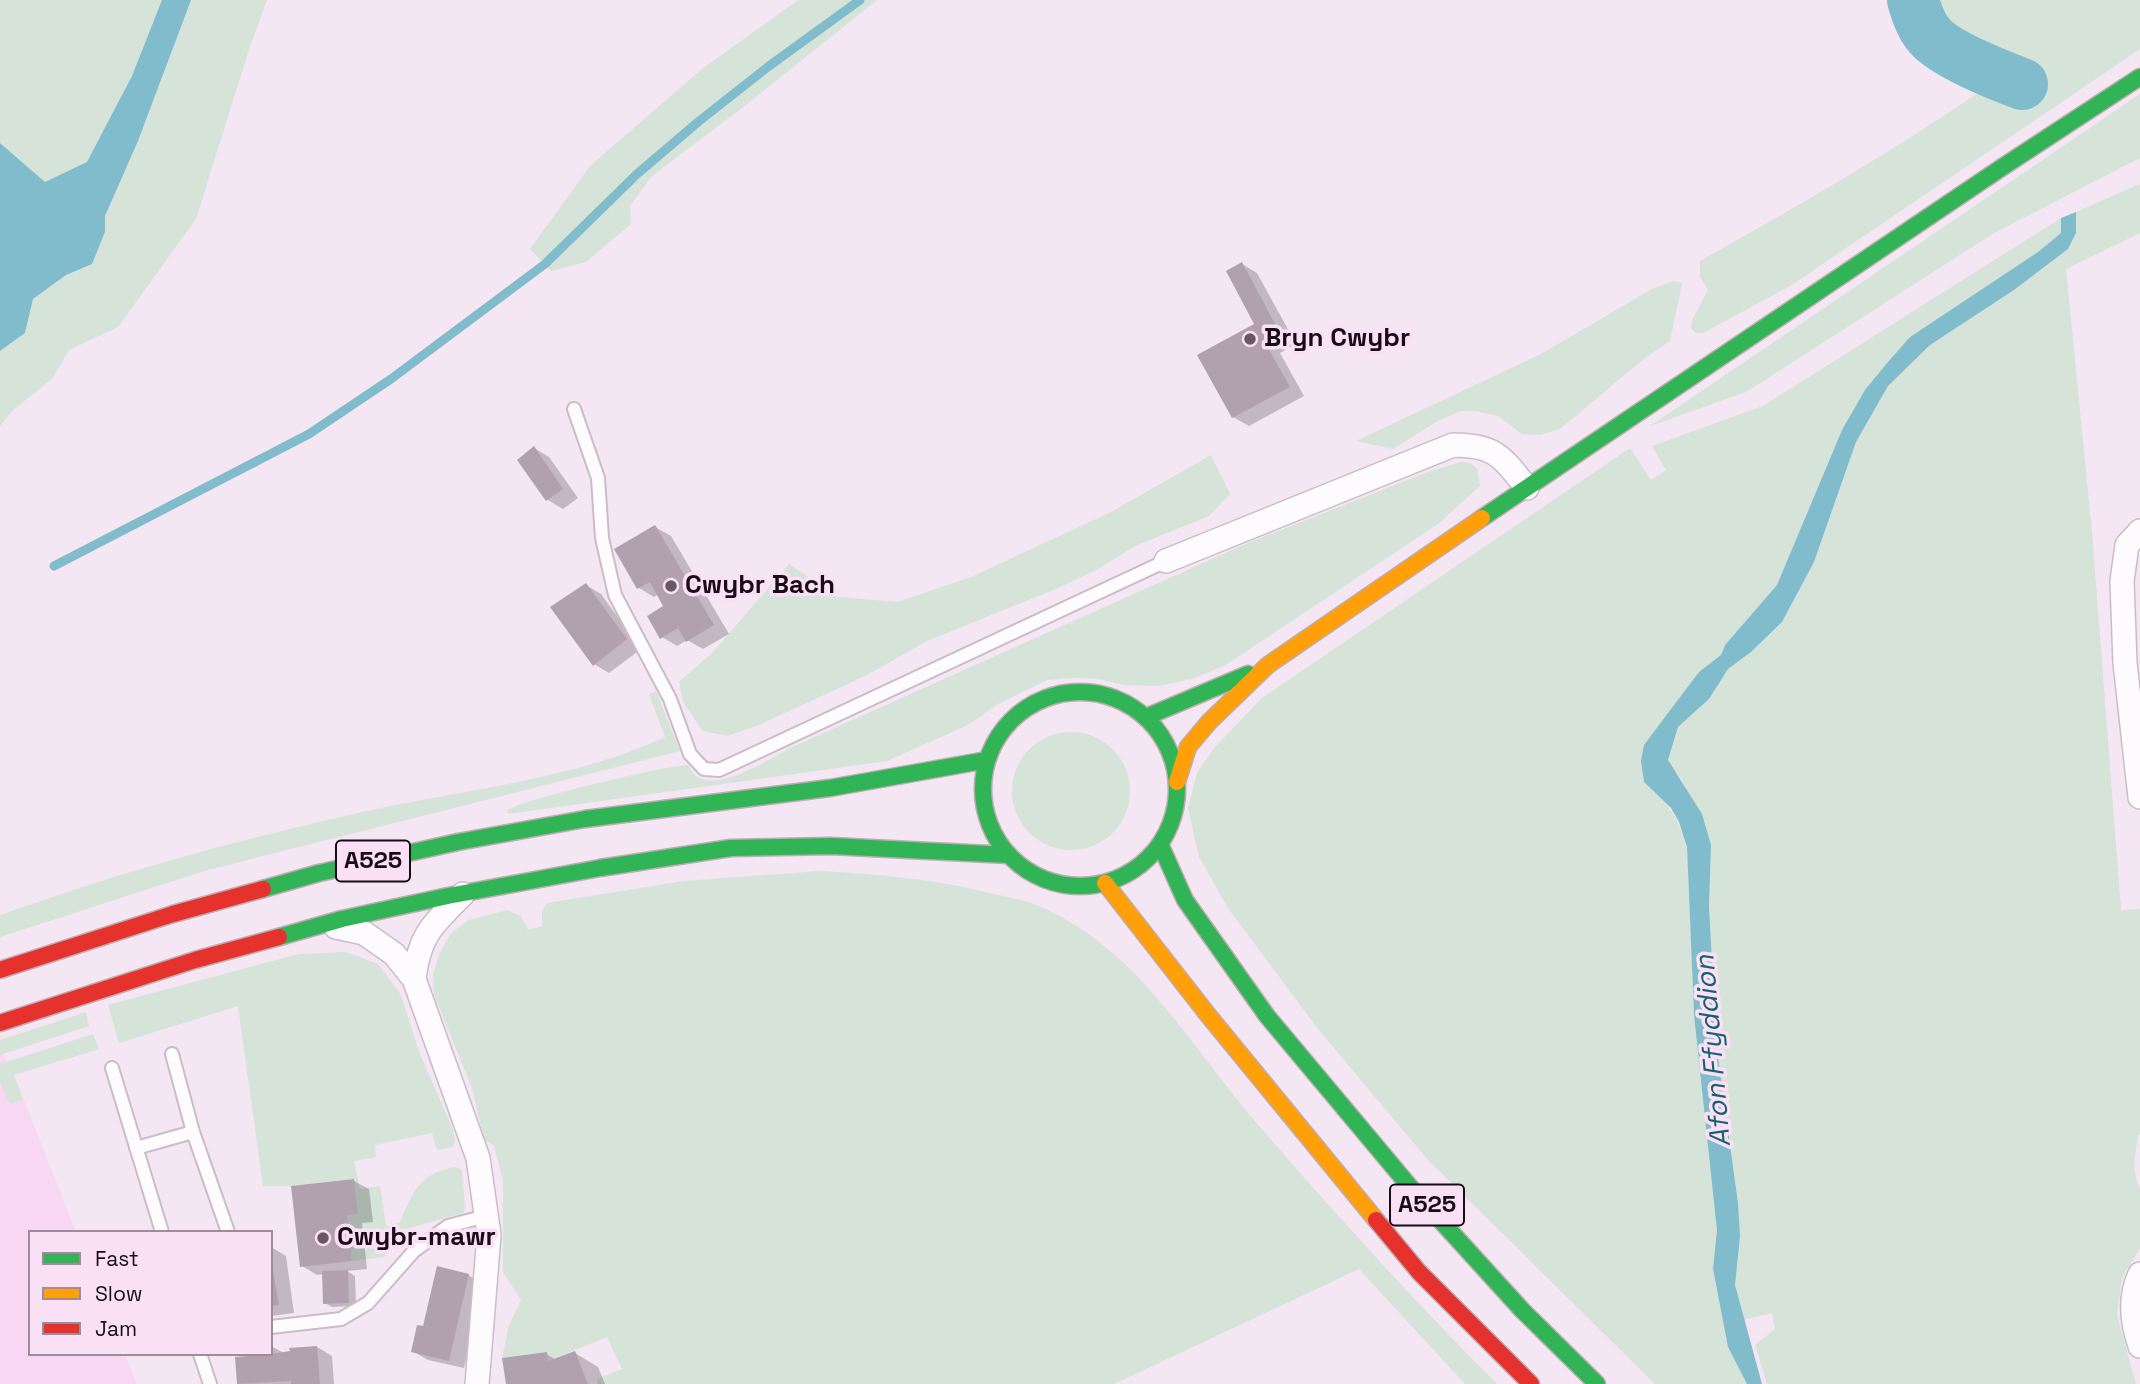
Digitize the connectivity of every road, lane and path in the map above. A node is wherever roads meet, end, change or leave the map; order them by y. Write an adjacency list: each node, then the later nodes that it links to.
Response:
1 (2140, 77): 3 (main road)
2 (574, 409): 5 (lane)
3 (1527, 488): 5 (street); 6 (main road)
4 (2140, 531): 10 (street)
5 (1166, 561)
6 (1268, 665): 7 (main road); 9 (main road)
7 (1146, 717): 8 (main road); 9 (main road)
8 (987, 760): 12 (main road); 16 (main road, A525)
9 (1177, 782): 11 (main road)
10 (2140, 797)
11 (1160, 844): 13 (main road); 34 (main road, A525)
12 (1008, 855): 13 (main road); 14 (main road, A525)
13 (1105, 883): 33 (main road, A525)
14 (463, 893): 15 (main road, A525); 17 (street)
15 (324, 924): 17 (street); 18 (main road, A525)
16 (0, 970)
17 (414, 979): 23 (street)
18 (0, 1023)
19 (172, 1054): 21 (lane)
20 (112, 1068): 22 (lane)
21 (193, 1132): 22 (lane); 25 (lane)
22 (136, 1147): 24 (lane)
23 (486, 1216): 27 (lane); 32 (street)
24 (161, 1230)
25 (227, 1230)
26 (2140, 1274): 28 (street)
27 (273, 1327)
28 (2140, 1346)
29 (201, 1356): 31 (lane)
30 (211, 1356): 31 (lane)
31 (210, 1384)
32 (477, 1384)
33 (1531, 1384)
34 (1597, 1384)

